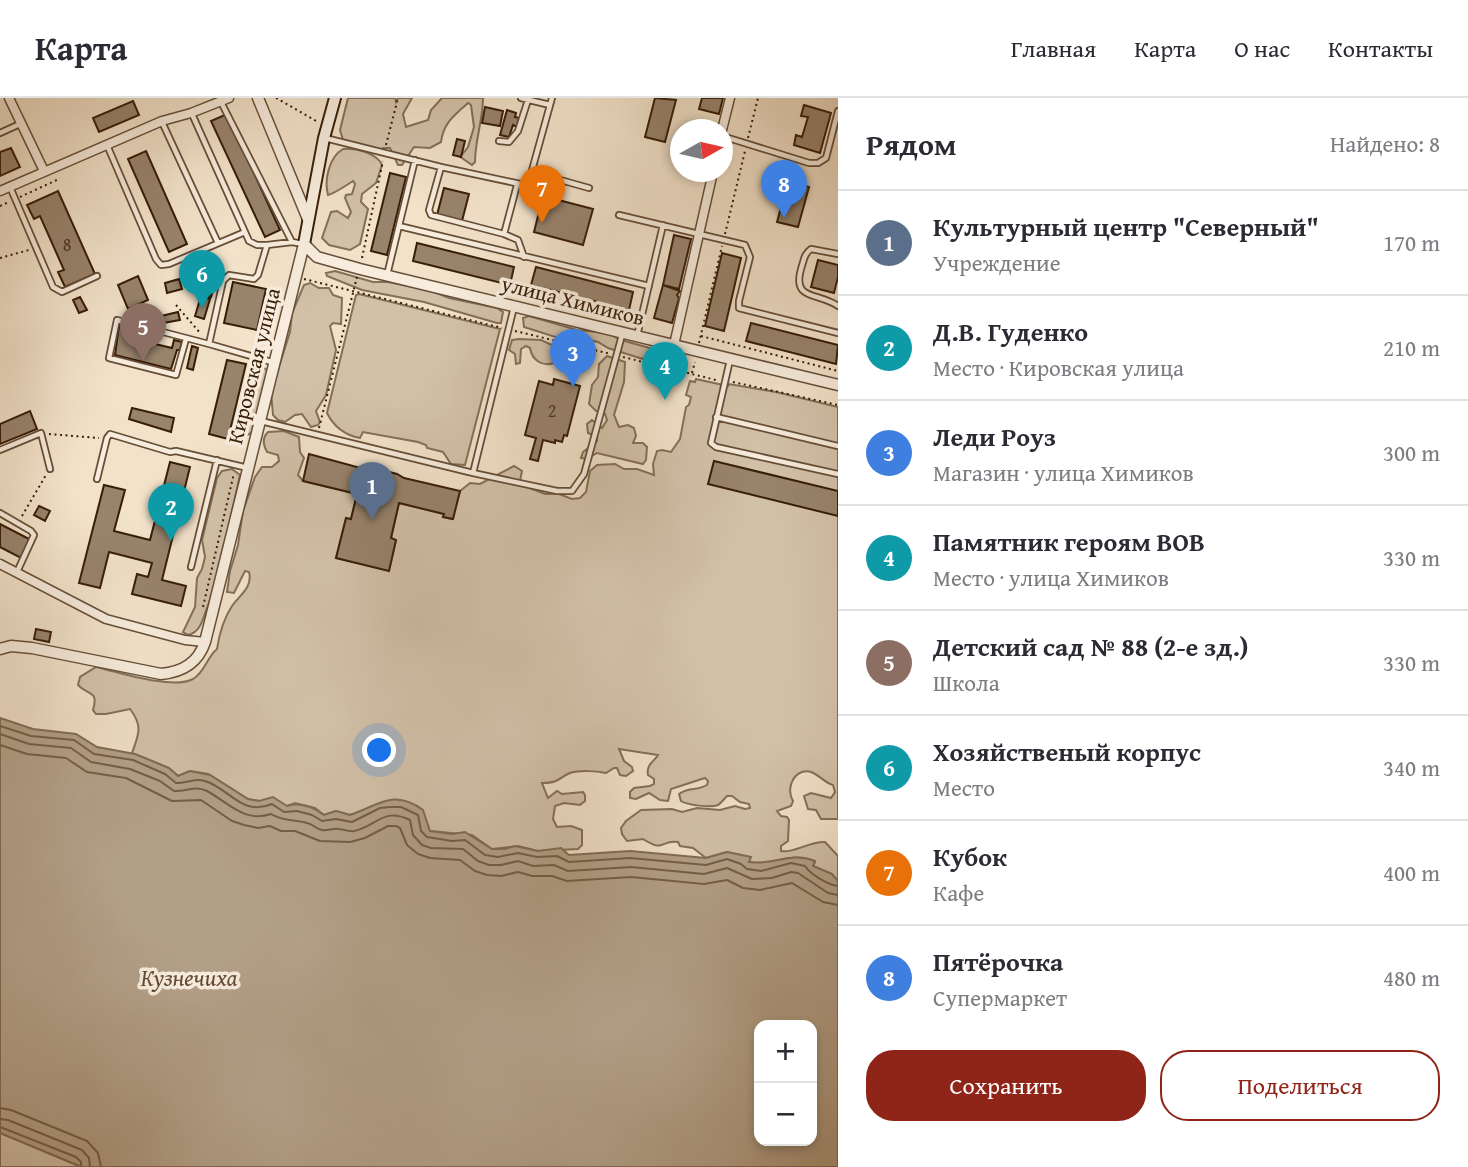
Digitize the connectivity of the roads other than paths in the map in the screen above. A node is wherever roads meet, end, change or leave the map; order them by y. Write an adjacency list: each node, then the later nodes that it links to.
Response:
1 (9, 98): 14 (street)
2 (258, 98): 30 (street)
3 (335, 98): 16 (main road, Кировская улица)
4 (521, 98): 8 (lane)
5 (552, 98): 9 (lane)
6 (730, 98): 12 (street)
7 (225, 100): 11 (street); 36 (lane)
8 (528, 100): 9 (lane); 18 (lane)
9 (550, 105): 23 (lane)
10 (838, 111): 17 (lane)
11 (191, 113): 13 (street); 33 (lane)
12 (725, 119)
13 (162, 121): 19 (street); 37 (lane)
14 (20, 124): 15 (lane); 22 (street)
15 (0, 133)
16 (324, 138): 20 (lane); 30 (main road, Кировская улица)
17 (733, 139)
18 (499, 141)
19 (107, 145): 22 (street); 37 (lane)
20 (415, 160): 21 (lane); 32 (lane)
21 (441, 167): 25 (lane); 34 (lane)
22 (44, 171): 26 (street)
23 (532, 172): 25 (lane); 27 (lane)
24 (711, 182): 35 (street)
25 (517, 184): 34 (lane)
26 (10, 186): 28 (street); 43 (lane)
27 (589, 188)
28 (0, 191)
29 (619, 215): 31 (lane)
30 (308, 219): 38 (main road, Кировская улица)
31 (663, 225): 35 (lane); 44 (lane)
32 (399, 226): 41 (lane); 42 (lane)
33 (245, 232): 37 (lane); 39 (lane)
34 (504, 234): 41 (lane)
35 (698, 234): 48 (lane); 52 (street)
36 (292, 242): 38 (lane); 39 (lane)
37 (218, 243)
38 (304, 244): 42 (street, улица Химиков); 54 (street, Кировская улица)
39 (267, 245): 51 (lane)
40 (838, 254): 46 (lane)
41 (524, 257): 44 (lane)
42 (387, 275): 45 (street, улица Химиков)
43 (97, 276)
44 (649, 286): 49 (lane)
45 (514, 306): 47 (street, улица Химиков); 63 (lane)
46 (838, 306)
47 (623, 333): 49 (street, улица Химиков); 63 (lane)
48 (838, 333)
49 (637, 336): 52 (street, улица Химиков)
50 (186, 339): 50 (lane); 51 (lane)
51 (208, 344): 54 (lane)
52 (674, 345): 53 (street, улица Химиков)
53 (730, 359): 55 (street, улица Химиков); 56 (lane)
54 (275, 363): 57 (street, Кировская улица)
55 (838, 385)
56 (716, 417): 58 (lane); 64 (lane)
57 (260, 421): 61 (street, Кировская улица); 63 (lane)
58 (838, 446)
59 (0, 450): 62 (lane)
60 (217, 460): 61 (lane); 65 (lane); 68 (lane)
61 (249, 468): 70 (street, Кировская улица)
62 (50, 469)
63 (473, 473)
64 (838, 474)
65 (97, 479)
66 (0, 513): 69 (lane)
67 (0, 564): 69 (street)
68 (191, 567)
69 (17, 572): 70 (street)
70 (205, 642): 71 (street)
71 (0, 649)

